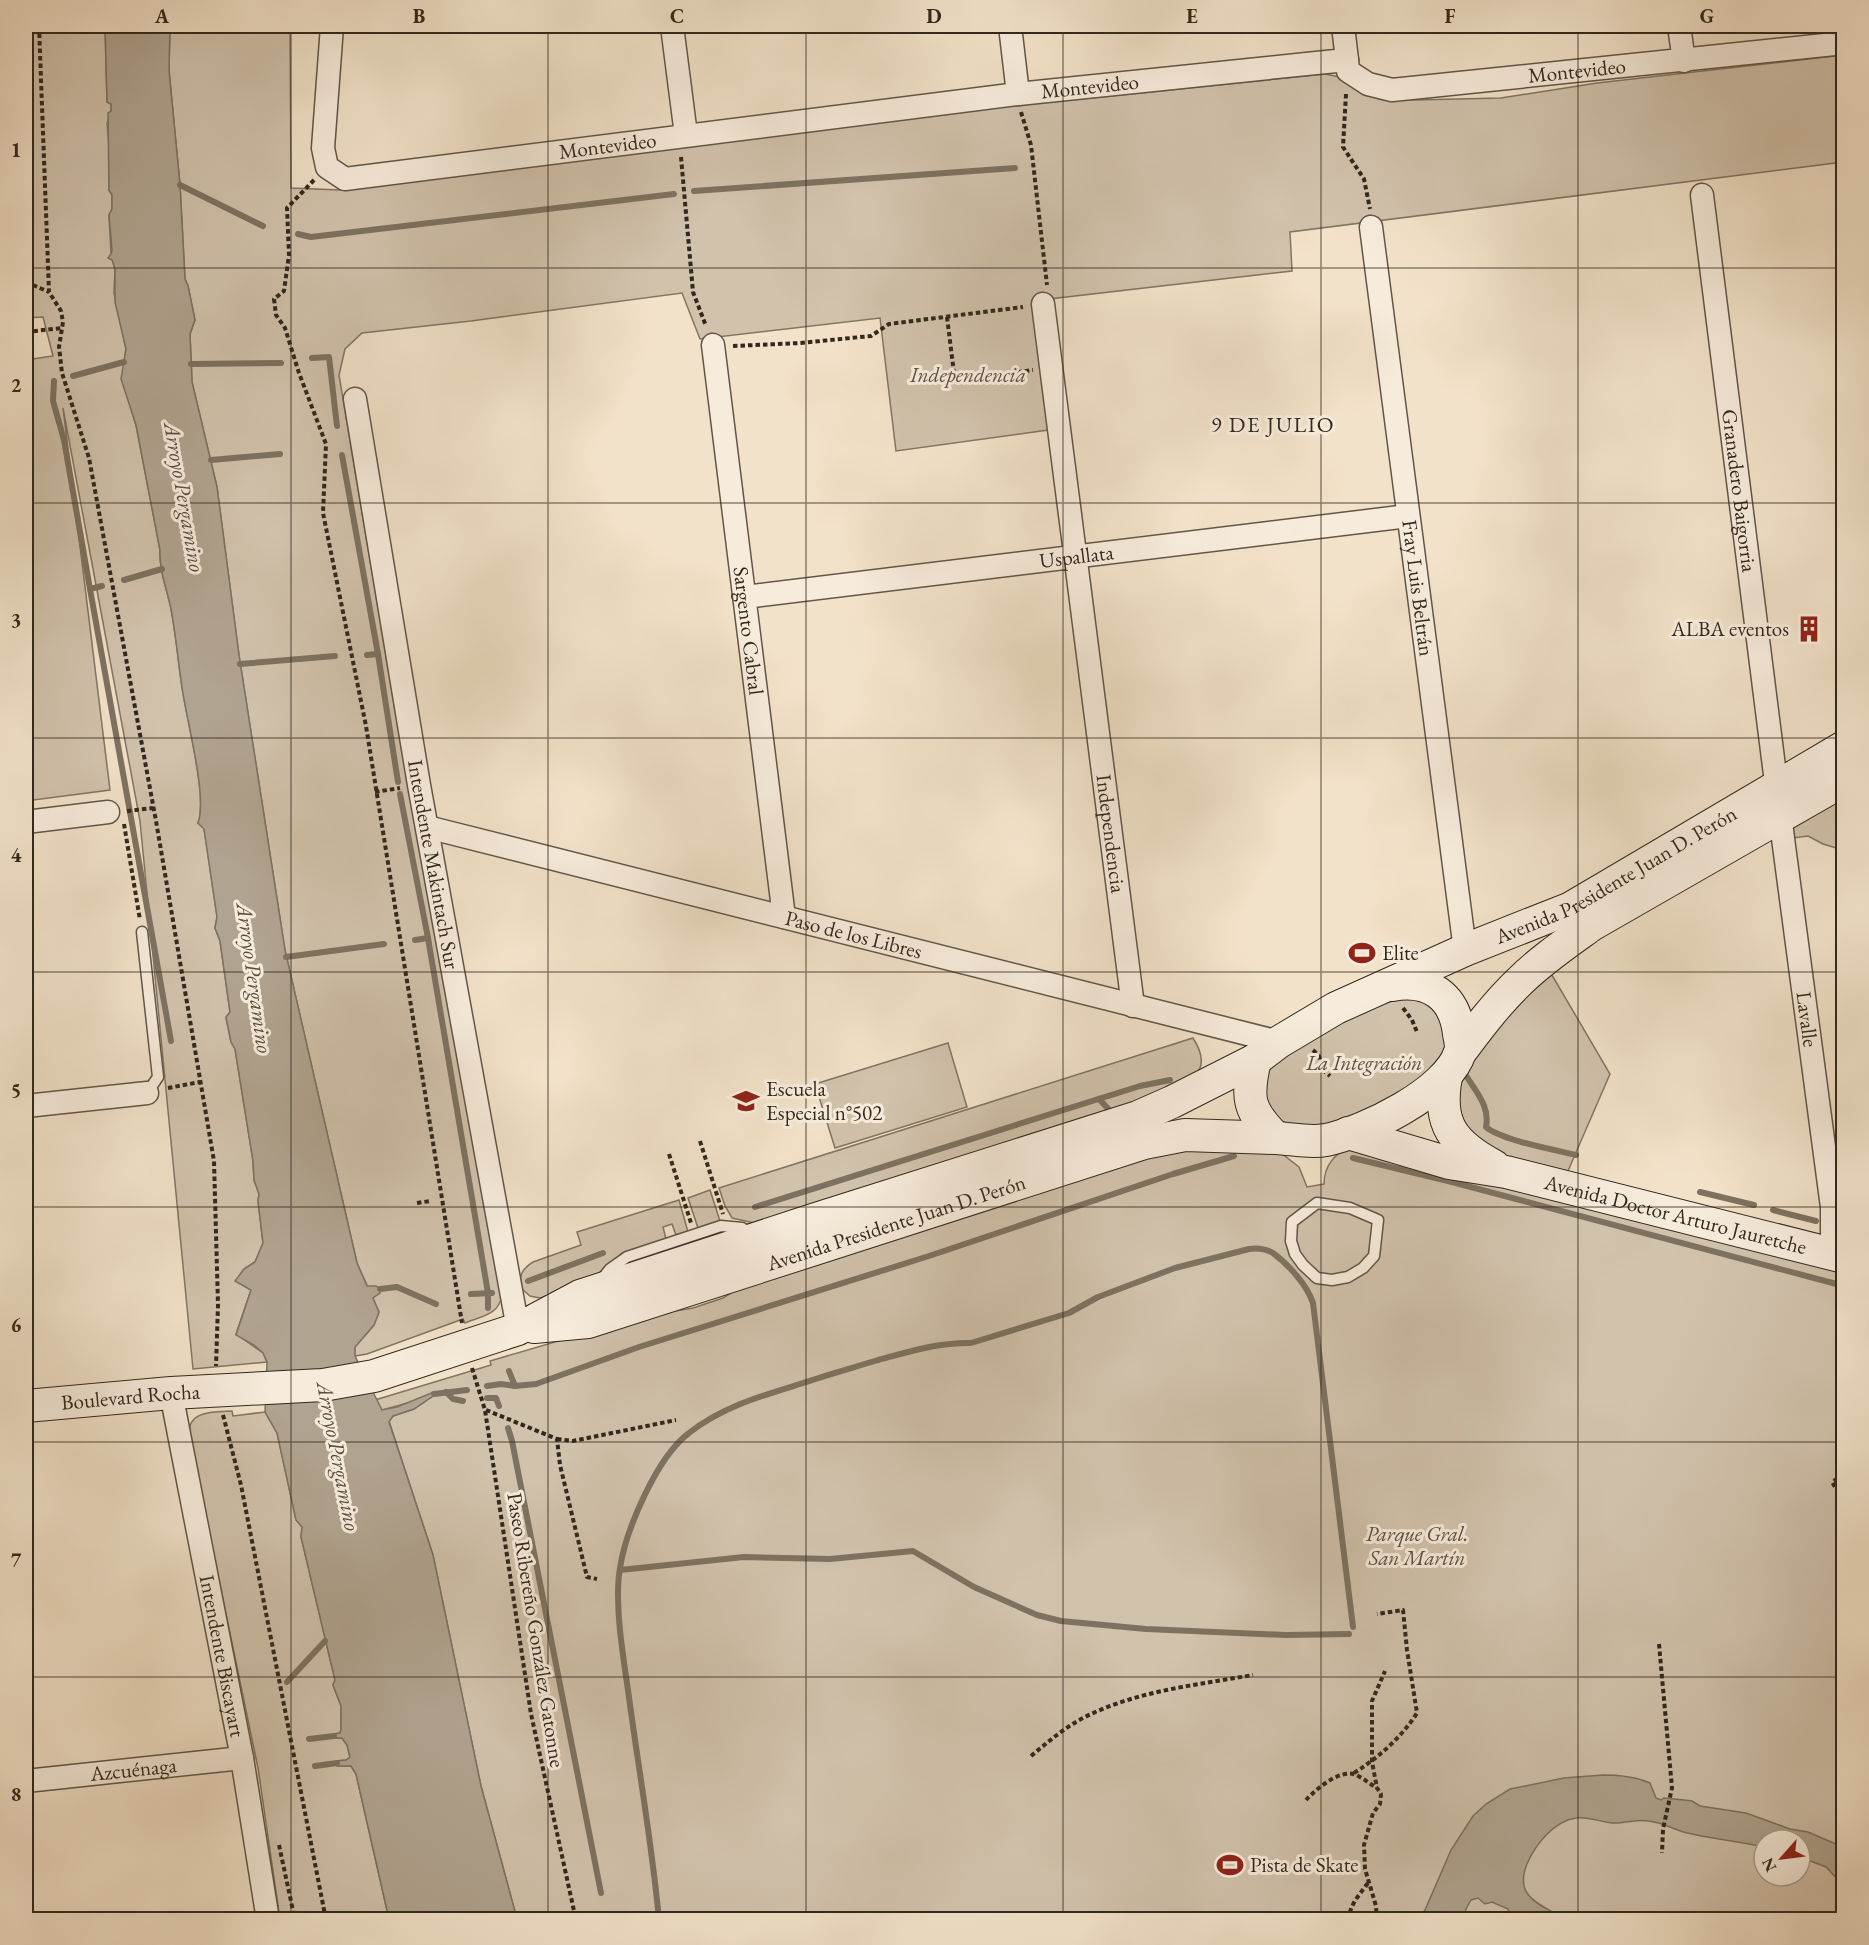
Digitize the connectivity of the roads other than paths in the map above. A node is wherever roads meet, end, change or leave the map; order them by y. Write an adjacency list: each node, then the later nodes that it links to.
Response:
1 (332, 26): 10 (street, Montevideo)
2 (672, 26): 10 (street)
3 (1010, 26): 9 (street)
4 (1343, 26): 8 (street)
5 (1679, 26): 7 (street)
6 (1844, 44): 7 (street, Montevideo)
7 (1684, 61): 8 (street, Montevideo)
8 (1348, 66): 9 (street, Montevideo)
9 (1018, 94): 10 (street, Montevideo)
10 (686, 135)
11 (1702, 195): 21 (street, Granadero Baigorria)
12 (1371, 227): 16 (street, Fray Luis Beltrán)
13 (1043, 304): 17 (street, Independencia)
14 (713, 345): 18 (street, Sargento Cabral)
15 (355, 399): 25 (street, Intendente Makintach Sur)
16 (1408, 516): 17 (street, Uspallata); 28 (street, Fray Luis Beltrán)
17 (1076, 557): 18 (street, Uspallata); 30 (street, Independencia)
18 (745, 597): 26 (street, Sargento Cabral)
19 (1844, 747): 21 (main road, Avenida Presidente Juan D. Perón)
20 (1844, 780): 23 (main road, Avenida Presidente Juan D. Perón)
21 (1777, 786): 23 (street, Lavalle); 28 (main road, Avenida Presidente Juan D. Perón)
22 (118, 815): 24 (street)
23 (1781, 817): 32 (main road, Avenida Presidente Juan D. Perón); 40 (street, Lavalle)
24 (26, 822)
25 (426, 827): 26 (street, Paso de los Libres); 42 (street, Intendente Makintach Sur)
26 (784, 917): 30 (street, Paso de los Libres)
27 (142, 932): 33 (lane)
28 (1465, 950): 29 (main road, Avenida Presidente Juan D. Perón)
29 (1379, 988): 31 (main road, Avenida Presidente Juan D. Perón); 32 (main road, Avenida Presidente Juan D. Perón)
30 (1133, 1006): 31 (street, Paso de los Libres)
31 (1278, 1044): 36 (main road); 39 (main road, Avenida Presidente Juan D. Perón)
32 (1453, 1064): 35 (main road, Avenida Presidente Juan D. Perón); 37 (main road, Avenida Doctor Arturo Jauretche)
33 (147, 1093): 34 (street)
34 (26, 1106)
35 (1348, 1133): 36 (main road, Avenida Presidente Juan D. Perón); 37 (main road, Avenida Doctor Arturo Jauretche)
36 (1276, 1138): 39 (main road, Avenida Presidente Juan D. Perón)
37 (1506, 1172): 40 (main road, Avenida Doctor Arturo Jauretche)
38 (1292, 1222): 38 (lane)
39 (762, 1251): 41 (main road, Avenida Presidente Juan D. Perón); 41 (lane); 42 (main road, Avenida Presidente Juan D. Perón)
40 (1838, 1255)
41 (591, 1293): 42 (main road, Avenida Presidente Juan D. Perón)
42 (518, 1329): 43 (main road, Avenida Presidente Juan D. Perón)
43 (374, 1376): 44 (main road, Boulevard Rocha)
44 (171, 1393): 45 (main road, Boulevard Rocha); 46 (street, Intendente Biscayart)
45 (26, 1406)
46 (242, 1758): 47 (street, Azcuénaga); 48 (street, Intendente Biscayart)
47 (26, 1781)
48 (268, 1920)

